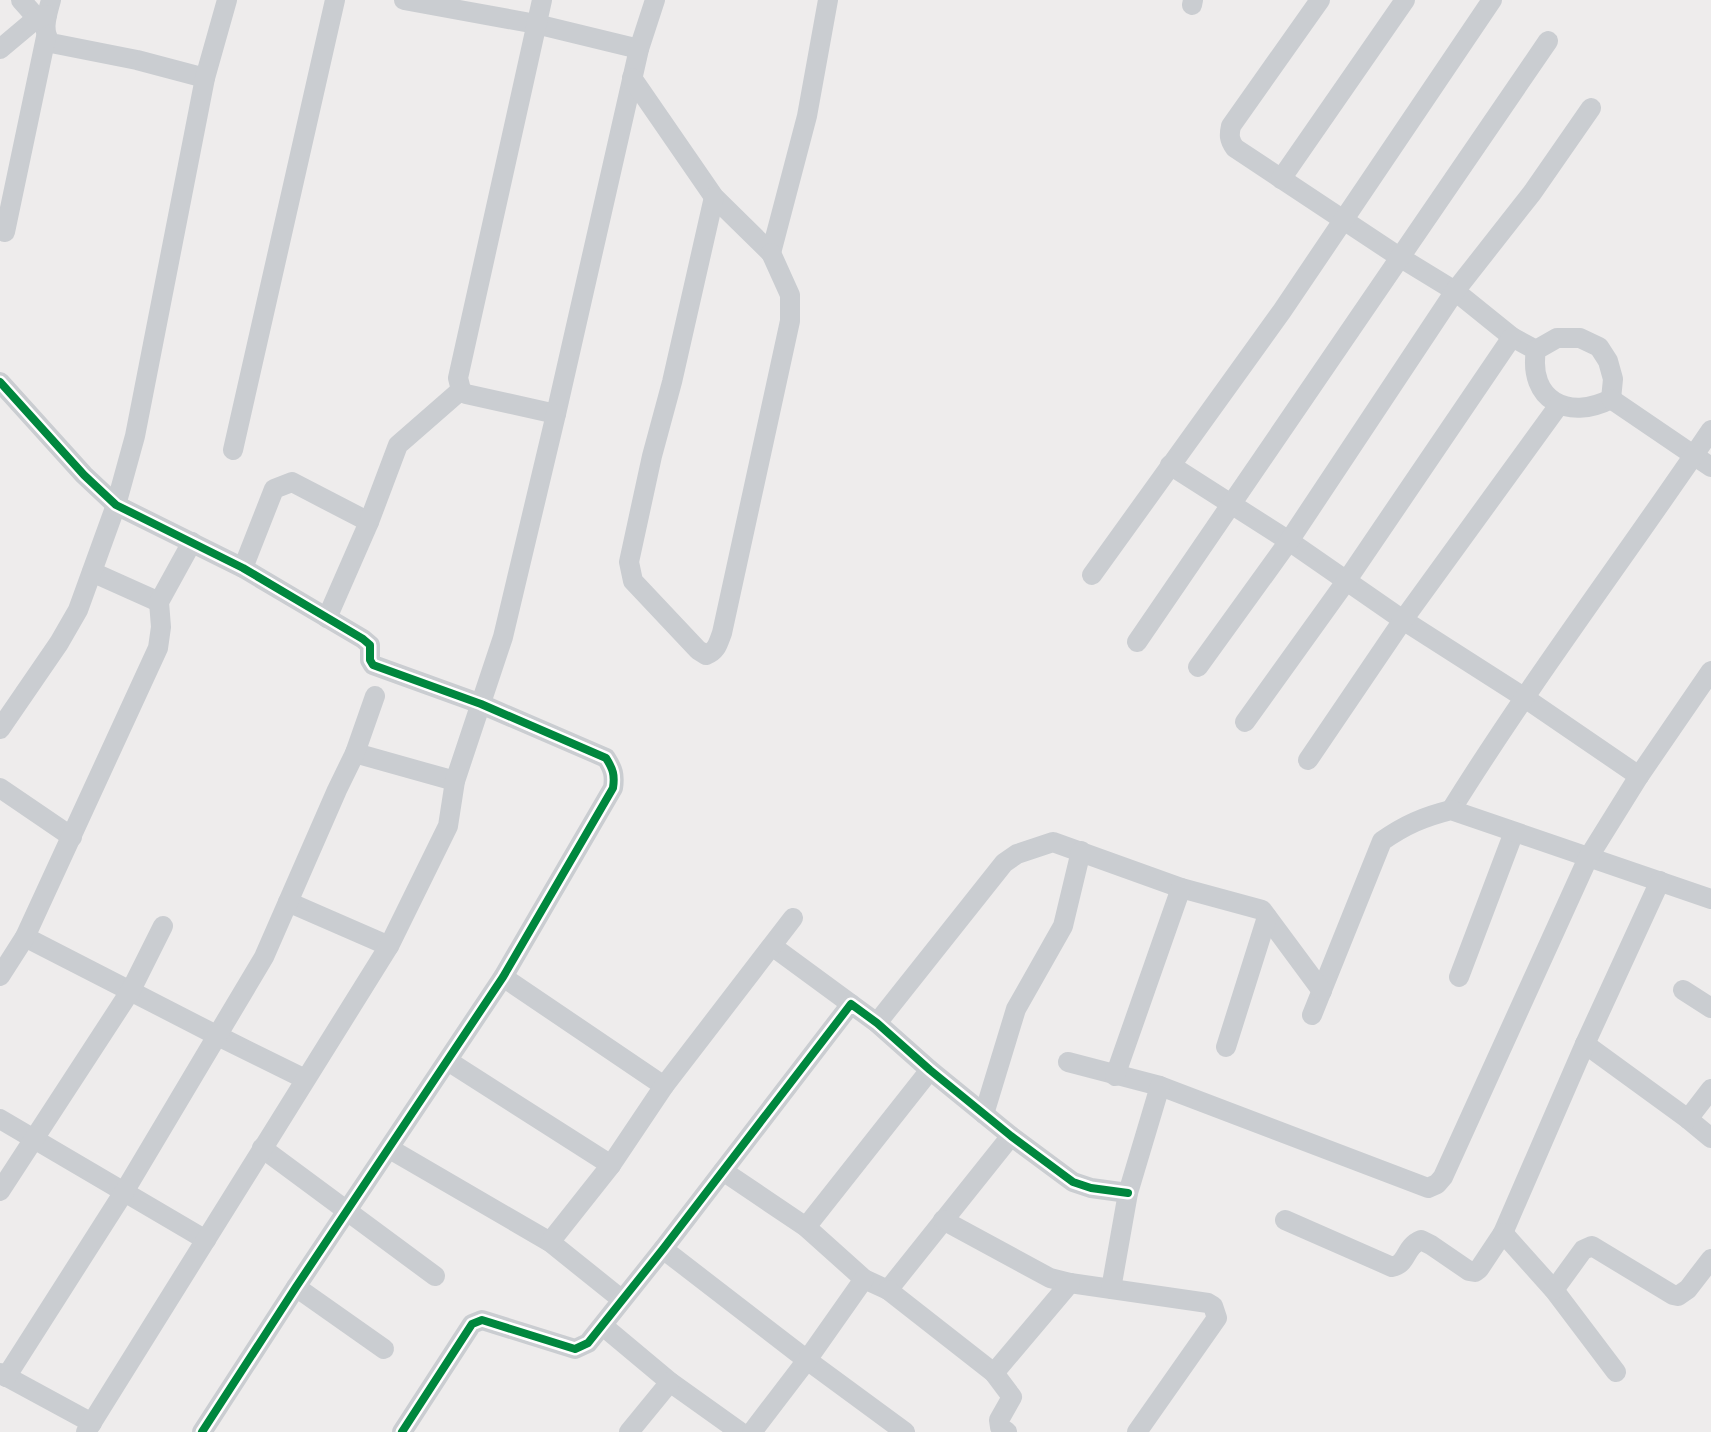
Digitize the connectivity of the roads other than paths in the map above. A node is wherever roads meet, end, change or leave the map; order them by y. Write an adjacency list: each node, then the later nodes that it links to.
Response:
1 (21, 0): 11 (street)
2 (227, 0): 17 (street)
3 (335, 0): 35 (street)
4 (404, 0): 12 (street)
5 (542, 0): 12 (street)
6 (655, 0): 16 (street)
7 (824, 0): 24 (street)
8 (1320, 0): 20 (street)
9 (1405, 0): 20 (street)
10 (1492, 0): 22 (street)
11 (45, 11): 13 (street); 15 (street)
12 (536, 24): 16 (street); 30 (street)
13 (46, 37): 17 (street); 23 (street)
14 (1548, 41): 25 (street)
15 (0, 49)
16 (639, 49): 18 (street)
17 (205, 78): 39 (street)
18 (632, 78): 21 (street); 33 (street)
19 (1591, 108): 26 (street)
20 (1281, 179): 22 (street)
21 (714, 197): 24 (street); 24 (street)
22 (1342, 219): 25 (street); 37 (street)
23 (5, 232)
24 (771, 253)
25 (1401, 258): 26 (street); 38 (street)
26 (1455, 291): 27 (street); 41 (street)
27 (1512, 337): 28 (street); 46 (street)
28 (1536, 350): 31 (street); 32 (street)
29 (0, 382): 39 (street)
30 (461, 390): 33 (street); 40 (street)
31 (1611, 399): 32 (street); 36 (street)
32 (1559, 405): 49 (street)
33 (556, 414): 55 (street)
34 (1711, 430): 36 (street)
35 (233, 450)
36 (1702, 461): 54 (street)
37 (1170, 465): 38 (street); 45 (street)
38 (1233, 504): 41 (street); 50 (street)
39 (116, 505): 42 (street); 44 (street)
40 (369, 522): 43 (street); 48 (street)
41 (1289, 541): 46 (street); 51 (street)
42 (192, 542): 43 (street); 47 (street)
43 (243, 568): 48 (street)
44 (92, 572): 47 (street); 57 (street)
45 (1092, 575)
46 (1347, 580): 49 (street); 56 (street)
47 (159, 602): 65 (street)
48 (327, 618): 55 (street)
49 (1403, 620): 54 (street); 59 (street)
50 (1137, 642)
51 (1198, 667)
52 (1711, 671): 60 (street)
53 (375, 696): 58 (street)
54 (1525, 698): 60 (street); 63 (street)
55 (481, 704): 61 (street); 79 (street)
56 (1245, 722)
57 (0, 729)
58 (355, 753): 61 (street); 71 (street)
59 (1308, 760)
60 (1639, 776): 67 (street)
61 (455, 781): 76 (street)
62 (0, 788): 65 (street)
63 (1451, 810): 64 (street); 83 (street)
64 (1514, 832): 67 (street); 80 (street)
65 (72, 837): 75 (street)
66 (1081, 851): 69 (street); 87 (street); 99 (street)
67 (1588, 858): 68 (street); 97 (street)
68 (1660, 881): 70 (street); 89 (street)
69 (1181, 888): 72 (street); 94 (street)
70 (1711, 899)
71 (288, 902): 76 (street); 88 (street)
72 (1267, 917): 83 (street); 90 (street)
73 (793, 918): 77 (street)
74 (163, 926): 81 (street)
75 (25, 937): 78 (street); 81 (street)
76 (389, 946): 95 (street)
77 (772, 946): 84 (street); 96 (street)
78 (0, 976)
79 (503, 977): 91 (street); 96 (street)
80 (1459, 977)
81 (131, 990): 88 (street); 104 (street)
82 (1683, 990): 85 (street)
83 (1322, 991): 86 (street)
84 (851, 1004): 87 (street); 108 (street)
85 (1711, 1008)
86 (1312, 1015)
87 (877, 1023): 93 (street)
88 (218, 1036): 95 (street); 110 (street)
89 (1585, 1044): 101 (street); 116 (street)
90 (1226, 1047)
91 (448, 1061): 106 (street); 107 (street)
92 (1068, 1062): 94 (street)
93 (930, 1070): 99 (street); 115 (street)
94 (1115, 1076): 97 (street)
95 (305, 1079): 105 (street)
96 (664, 1086): 107 (street)
97 (1160, 1086): 111 (street)
98 (1711, 1089): 101 (street)
99 (984, 1114): 102 (street)
100 (0, 1119): 104 (street)
101 (1688, 1119): 103 (street)
102 (1011, 1136): 111 (street); 113 (street)
103 (1711, 1138)
104 (34, 1139): 109 (street); 110 (street)
105 (262, 1148): 112 (street); 117 (street)
106 (390, 1149): 112 (street); 118 (street)
107 (611, 1165): 118 (street)
108 (723, 1171): 115 (street); 119 (street)
109 (0, 1191)
110 (124, 1192): 117 (street); 134 (street)
111 (1128, 1193): 125 (street)
112 (348, 1210): 121 (street); 124 (street)
113 (943, 1220): 123 (street); 126 (street)
114 (1285, 1220): 116 (street)
115 (806, 1227): 122 (street)
116 (1503, 1233): 127 (street)
117 (206, 1240): 136 (street)
118 (550, 1242): 128 (street)
119 (663, 1249): 128 (street); 131 (street)
120 (1711, 1259): 127 (street)
121 (435, 1276)
122 (864, 1279): 126 (street); 131 (street)
123 (1070, 1283): 125 (street); 133 (street)
124 (296, 1287): 130 (street); 138 (street)
125 (1111, 1289): 137 (street)
126 (888, 1290): 133 (street)
127 (1554, 1290): 132 (street)
128 (621, 1299): 129 (street)
129 (603, 1326): 135 (street); 139 (street)
130 (384, 1349)
131 (807, 1360): 142 (street); 143 (street)
132 (1616, 1372)
133 (994, 1373): 144 (street)
134 (3, 1375): 136 (street)
135 (670, 1382): 140 (street); 141 (street)
136 (89, 1427)
137 (1140, 1431)
138 (202, 1432)
139 (402, 1432)
140 (629, 1432)
141 (740, 1432)
142 (752, 1432)
143 (905, 1432)
144 (1007, 1432)

